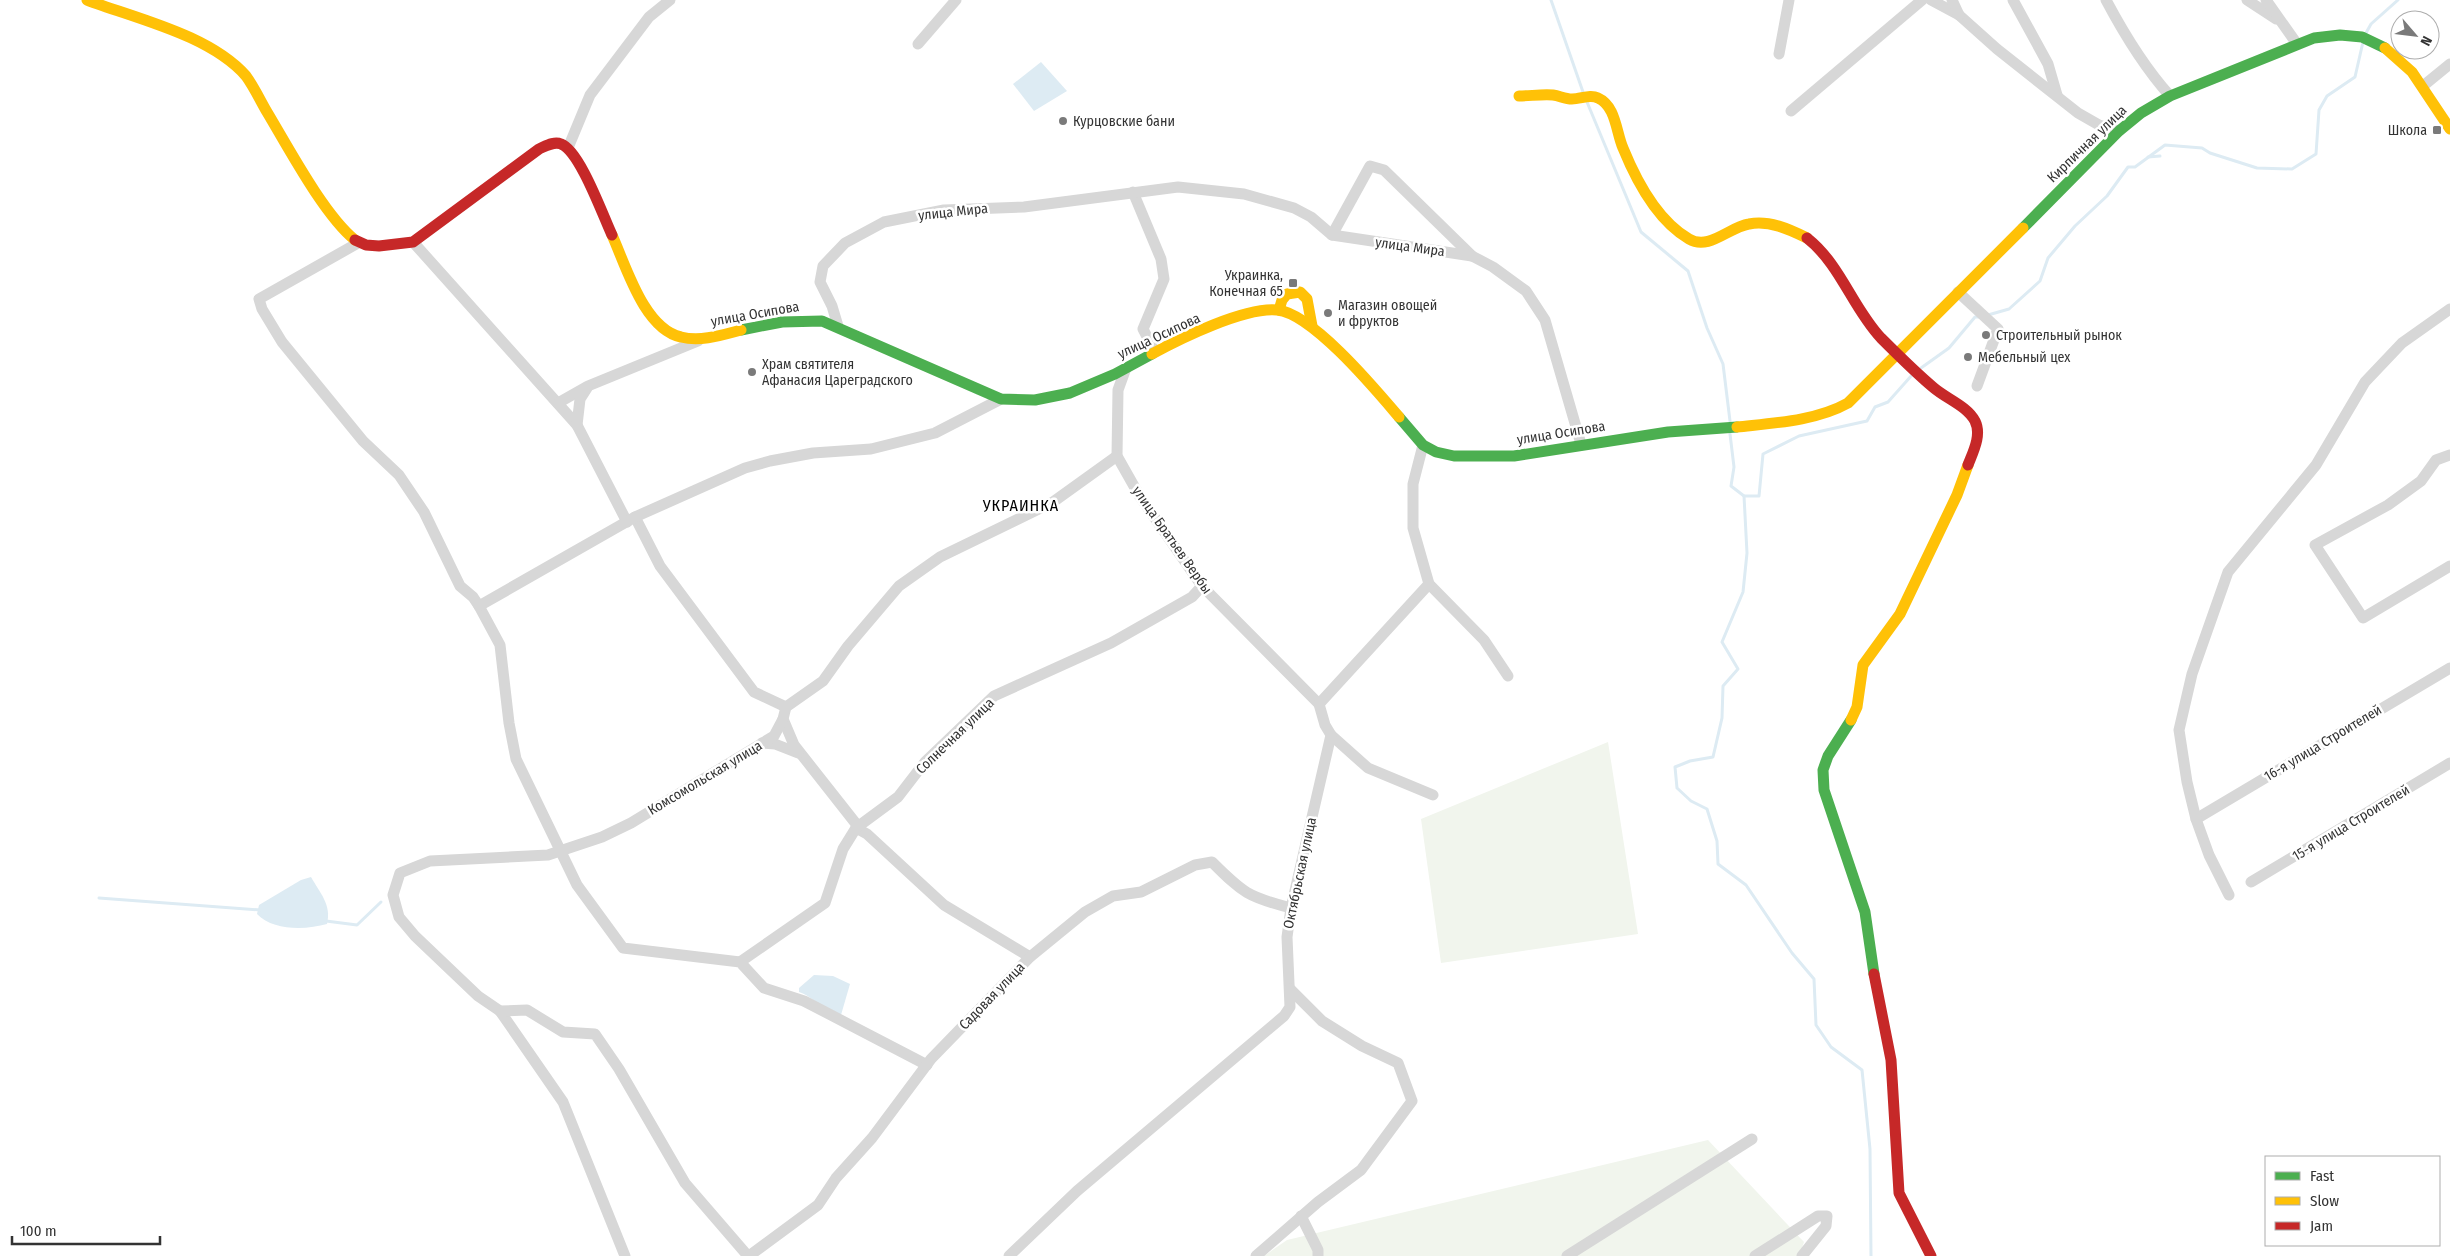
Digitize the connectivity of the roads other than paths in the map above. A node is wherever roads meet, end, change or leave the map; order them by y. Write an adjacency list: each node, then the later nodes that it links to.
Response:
1 (87, 0): 31 (main road)
2 (658, 0): 14 (street)
3 (670, 0): 14 (street)
4 (956, 0): 16 (street)
5 (1789, 0): 18 (street)
6 (1922, 0): 24 (street)
7 (1931, 0): 13 (street)
8 (1952, 0): 13 (street)
9 (2013, 0): 21 (street)
10 (2106, 0): 23 (street)
11 (2247, 0): 15 (street)
12 (2266, 0): 15 (street)
13 (1959, 15): 21 (street)
14 (649, 17): 27 (street)
15 (2279, 21): 17 (street)
16 (918, 44)
17 (2297, 44): 20 (main road, Кирпичная улица); 23 (main road, Кирпичная улица)
18 (1779, 54)
19 (2450, 64): 20 (street)
20 (2423, 86): 25 (main road, Кирпичная улица)
21 (2057, 95): 26 (street)
22 (1519, 96): 40 (main road)
23 (2170, 96): 26 (main road, Кирпичная улица)
24 (1792, 111)
25 (2450, 129)
26 (2119, 131): 33 (main road, Кирпичная улица)
27 (568, 148): 30 (main road); 38 (main road, улица Осипова)
28 (1132, 192): 29 (street, улица Мира); 36 (street, улица Мира); 39 (street)
29 (1332, 235): 32 (street, улица Мира); 32 (street)
30 (413, 242): 31 (main road); 45 (street)
31 (358, 243): 56 (street)
32 (1472, 256): 48 (street, улица Мира)
33 (1958, 292): 40 (main road, Кирпичная улица); 43 (street)
34 (2450, 308): 67 (street)
35 (1279, 310): 37 (main road, улица Осипова); 37 (main road); 39 (main road, улица Осипова)
36 (838, 326): 38 (main road, улица Осипова); 44 (main road, улица Осипова)
37 (1312, 326): 49 (main road, улица Осипова)
38 (710, 337): 42 (street)
39 (1155, 352): 41 (main road, улица Осипова)
40 (1897, 352): 46 (main road, Кирпичная улица); 88 (main road)
41 (1126, 368): 44 (main road, улица Осипова); 51 (street)
42 (588, 386): 45 (street); 47 (street)
43 (1977, 386)
44 (1001, 399): 52 (street)
45 (558, 403): 47 (street)
46 (1834, 411): 48 (main road, улица Осипова)
47 (577, 425): 52 (street)
48 (1581, 444): 49 (main road, улица Осипова)
49 (1423, 445): 54 (street)
50 (2450, 455): 53 (street)
51 (1117, 456): 55 (street, улица Братьев Вербы); 60 (street)
52 (631, 520): 56 (street); 60 (street)
53 (2450, 566)
54 (1429, 584): 58 (street); 59 (street)
55 (1202, 586): 59 (street, улица Братьев Вербы); 68 (street, Солнечная улица)
56 (479, 606): 69 (street)
57 (2450, 668): 67 (street, 16-я улица Строителей)
58 (1508, 676)
59 (1319, 704): 62 (street)
60 (786, 707): 61 (street, Комсомольская улица)
61 (783, 719): 63 (street, Комсомольская улица); 64 (street)
62 (1331, 735): 66 (street); 72 (street, Октябрьская улица)
63 (762, 743): 64 (street); 69 (street, Комсомольская улица)
64 (802, 755): 68 (street)
65 (2450, 763): 70 (street, 15-я улица Строителей)
66 (1433, 795)
67 (2196, 819): 71 (street)
68 (856, 828): 73 (street); 74 (street, Солнечная улица)
69 (561, 851): 74 (street); 76 (street, Комсомольская улица)
70 (2251, 882)
71 (2229, 895)
72 (1291, 908): 73 (street, Садовая улица); 75 (street, Октябрьская улица)
73 (1030, 957): 77 (street, Садовая улица)
74 (740, 962): 77 (street)
75 (1290, 989): 79 (street); 82 (street, Октябрьская улица)
76 (500, 1011): 80 (street); 81 (street)
77 (926, 1065): 81 (street, Садовая улица)
78 (1752, 1139): 85 (street)
79 (1301, 1216): 83 (street); 84 (street)
80 (625, 1256)
81 (748, 1256)
82 (1009, 1256)
83 (1256, 1256)
84 (1318, 1256)
85 (1567, 1256)
86 (1755, 1256): 87 (street)
87 (1802, 1256)
88 (1931, 1256)

